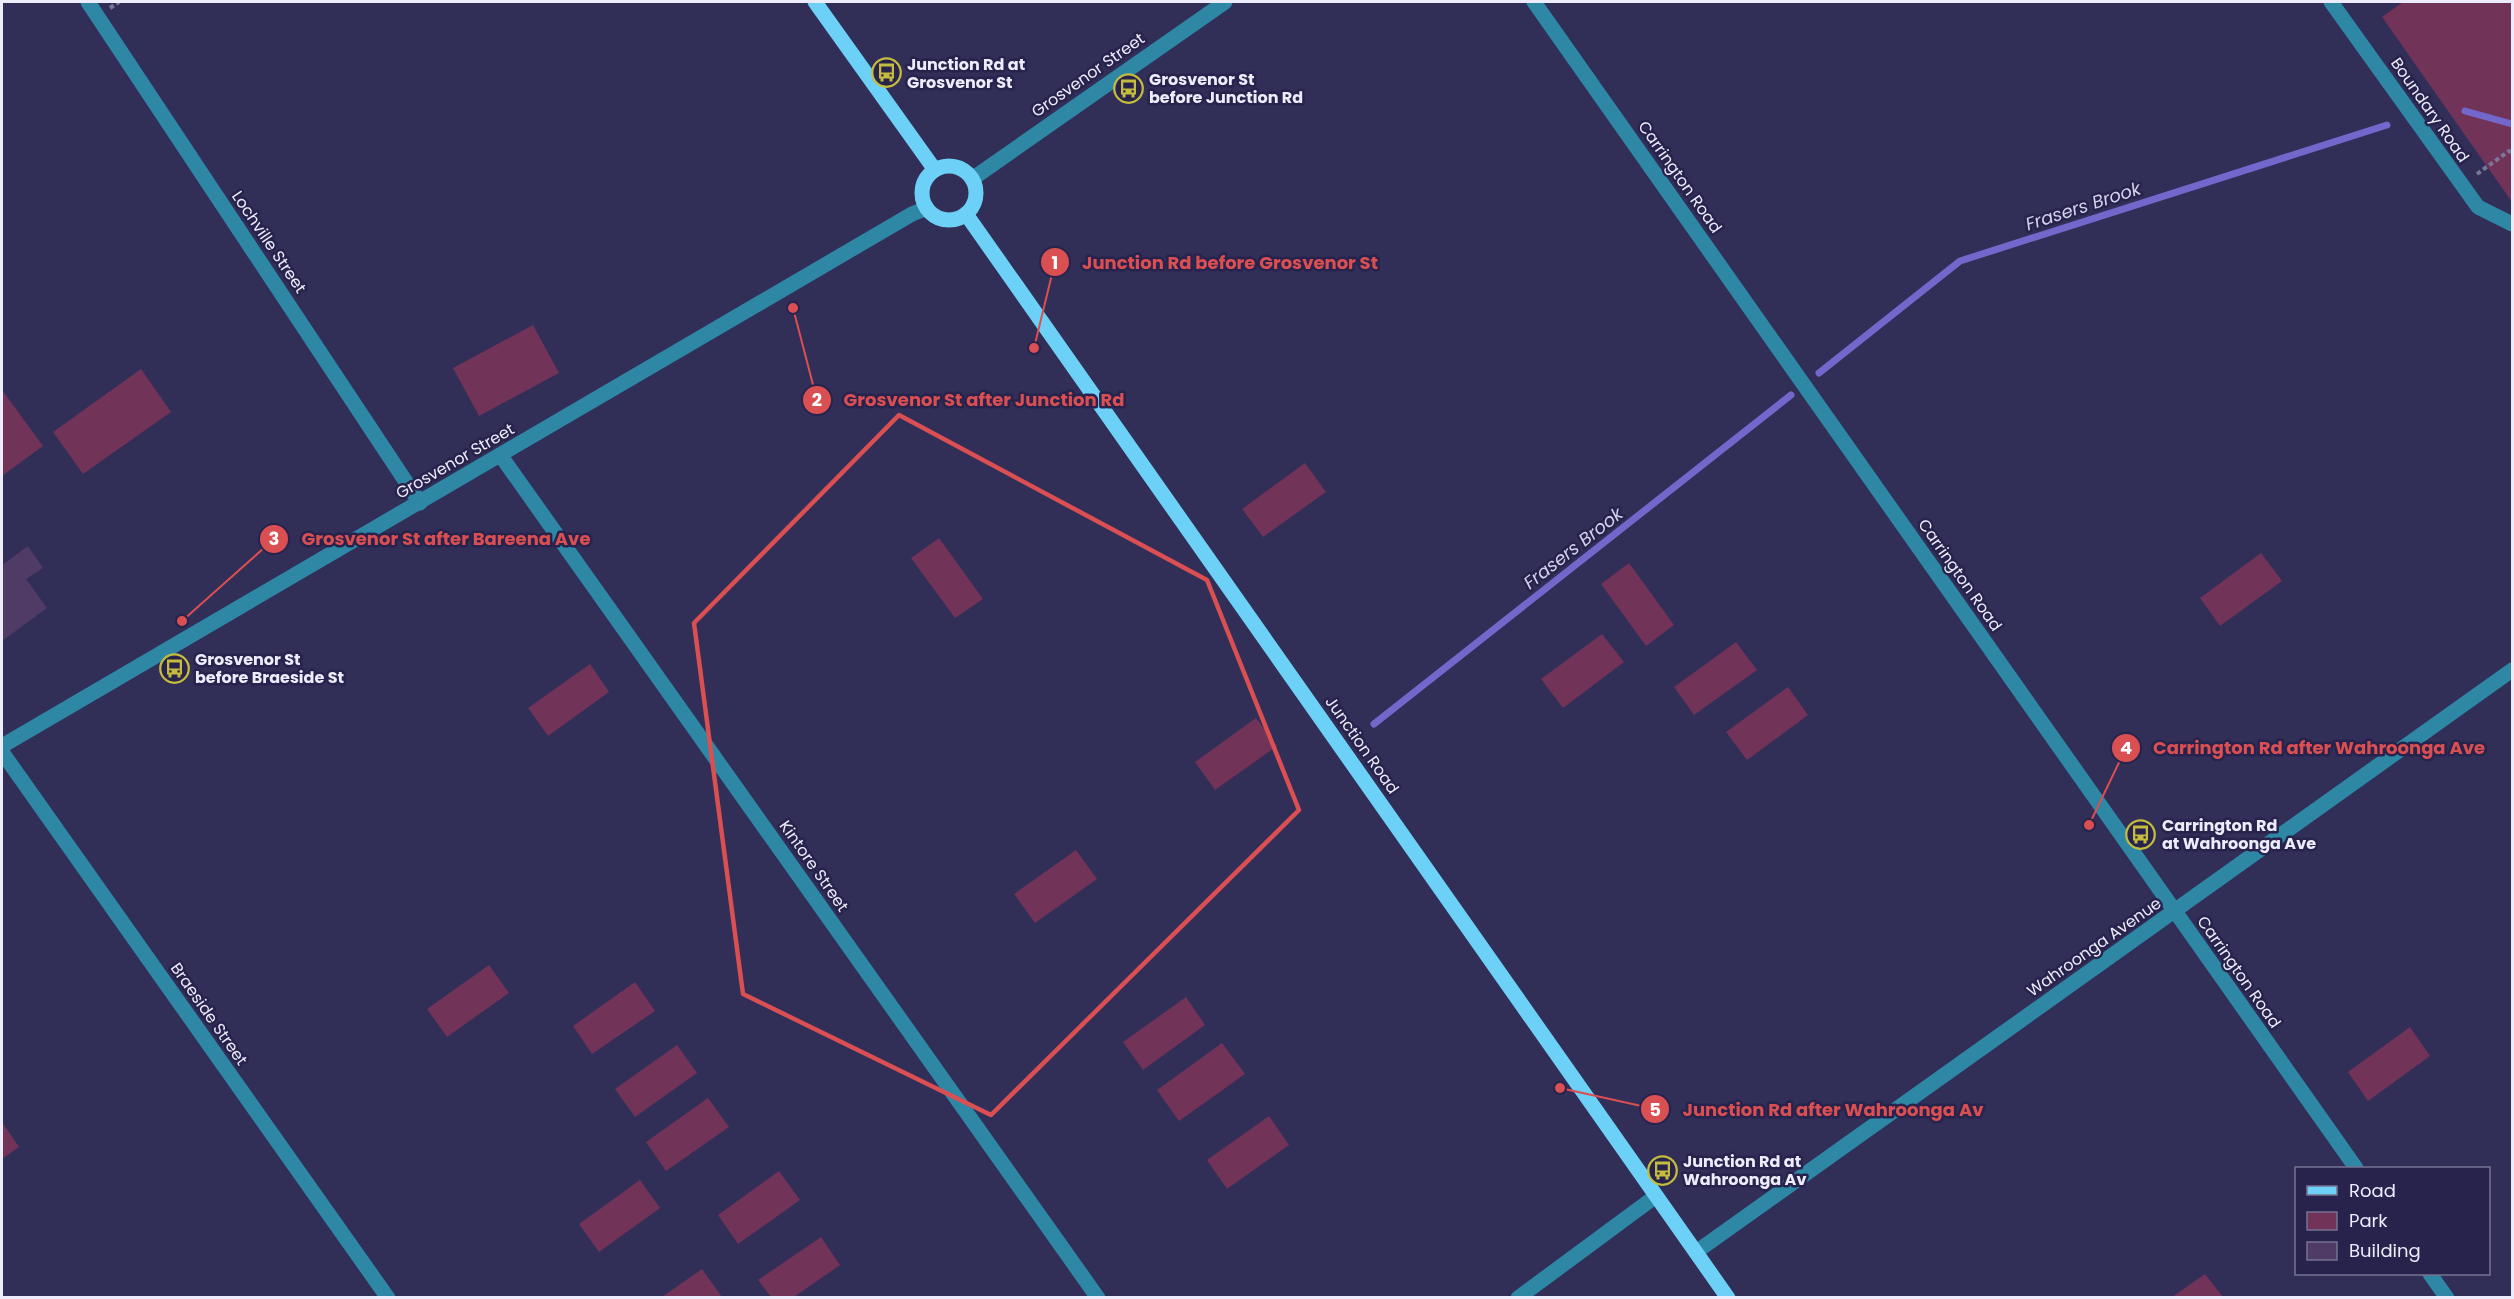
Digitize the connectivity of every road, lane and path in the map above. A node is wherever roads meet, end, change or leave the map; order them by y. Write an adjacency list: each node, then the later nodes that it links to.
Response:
1 (88, 2): 14 (street, Lochville Street)
2 (815, 2): 7 (main road)
3 (1225, 2): 8 (street, Grosvenor Street)
4 (1534, 2): 18 (street, Carrington Road)
5 (2331, 2): 9 (street, Boundary Road)
6 (2512, 152): 9 (path)
7 (935, 170): 8 (main road); 10 (main road)
8 (972, 179): 11 (main road)
9 (2462, 185): 12 (street, Boundary Road)
10 (927, 208): 11 (main road); 13 (street, Grosvenor Street)
11 (966, 214): 20 (main road, Junction Road)
12 (2512, 224)
13 (501, 456): 14 (street, Grosvenor Street); 24 (street, Kintore Street)
14 (420, 503): 16 (street, Grosvenor Street)
15 (2512, 670): 18 (street, Wahroonga Avenue)
16 (2, 746)
17 (2, 752): 23 (street, Braeside Street)
18 (2175, 913): 19 (street, Carrington Road); 21 (street, Wahroonga Avenue)
19 (2355, 1167)
20 (1656, 1196): 21 (main road, Junction Road); 25 (street)
21 (1696, 1252): 26 (main road, Junction Road)
22 (2431, 1275): 27 (street)
23 (388, 1298)
24 (1098, 1298)
25 (1518, 1298)
26 (1728, 1298)
27 (2447, 1298)

